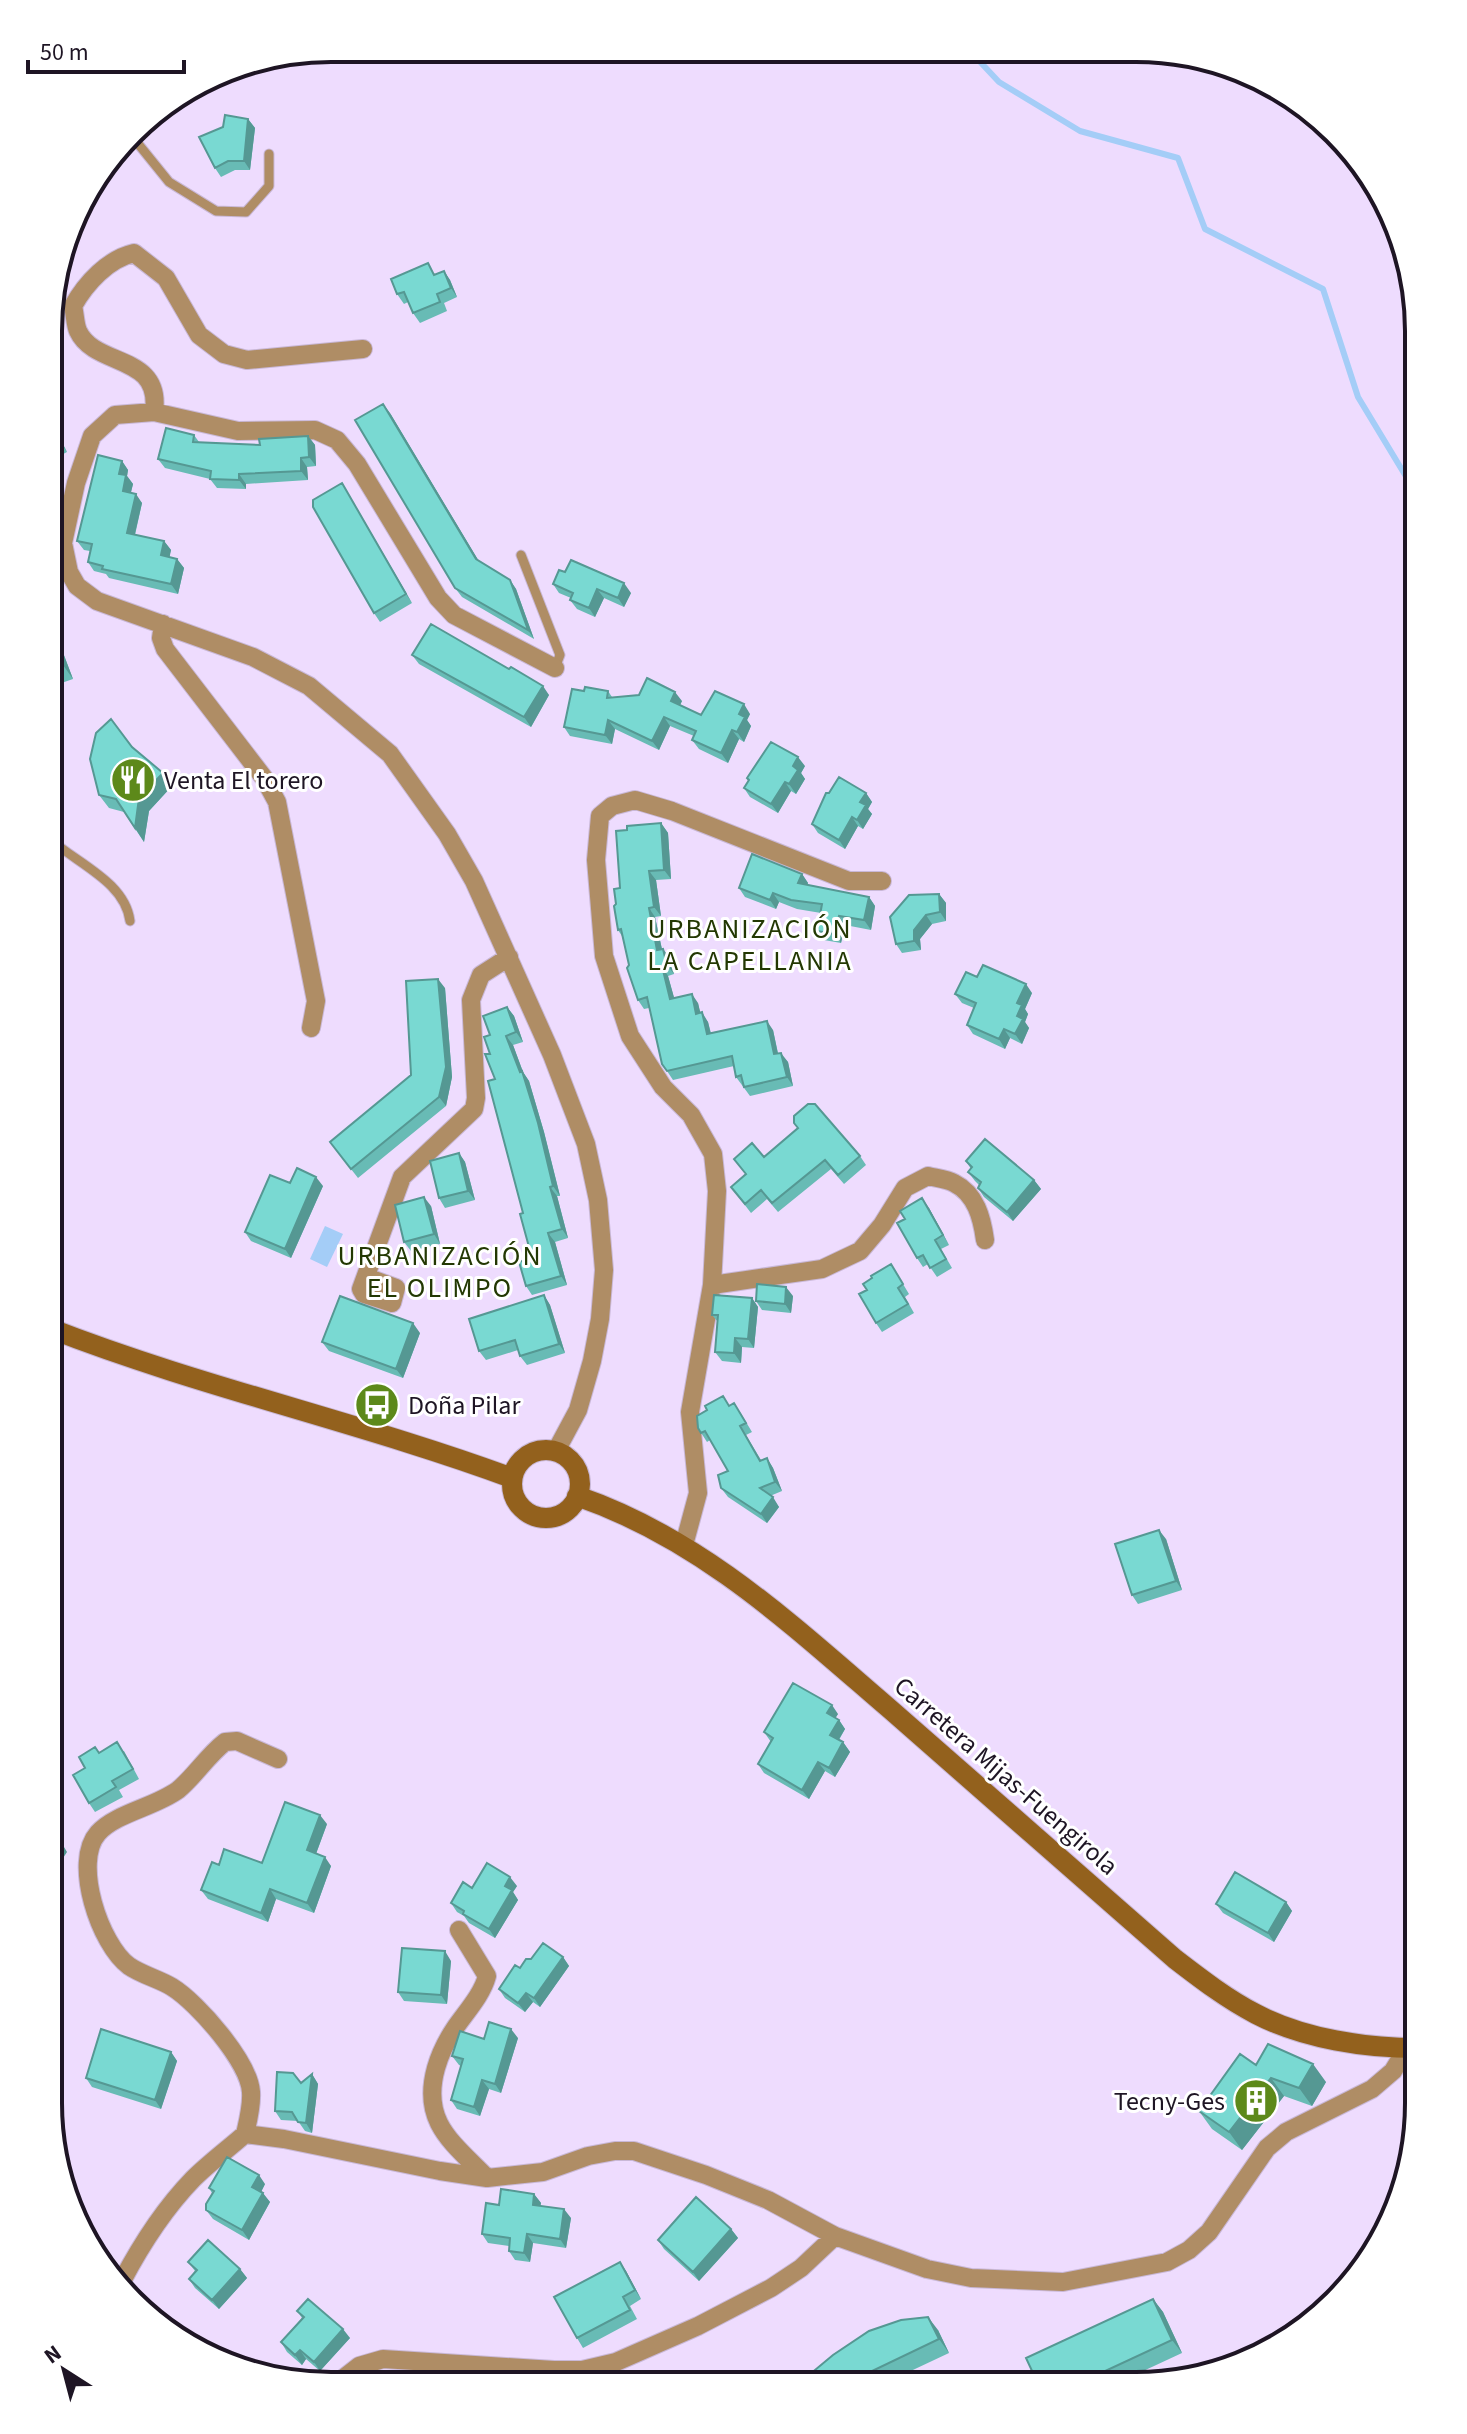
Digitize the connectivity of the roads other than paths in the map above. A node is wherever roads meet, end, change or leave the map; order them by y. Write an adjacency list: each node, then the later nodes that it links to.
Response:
1 (138, 144): 2 (lane)
2 (269, 154)
3 (363, 349): 4 (street)
4 (154, 412): 7 (street); 9 (street)
5 (521, 555): 9 (lane)
6 (62, 568): 7 (street)
7 (69, 572): 8 (street)
8 (163, 624): 13 (street); 14 (street)
9 (555, 668)
10 (62, 848): 12 (lane)
11 (882, 881): 17 (street)
12 (130, 921)
13 (509, 957): 16 (street); 19 (street)
14 (311, 1028)
15 (985, 1240): 17 (street)
16 (366, 1277)
17 (712, 1285): 22 (street)
18 (62, 1333): 20 (main road)
19 (556, 1451): 20 (main road); 21 (main road)
20 (512, 1478): 21 (main road)
21 (577, 1496): 22 (main road, Carretera Mijas-Fuengirola)
22 (684, 1545): 25 (main road, Carretera Mijas-Fuengirola)
23 (278, 1759): 27 (street)
24 (459, 1930): 28 (street)
25 (1404, 2047)
26 (1404, 2058): 29 (street)
27 (245, 2134): 28 (street); 30 (street)
28 (487, 2178): 29 (street)
29 (835, 2236): 31 (street)
30 (125, 2275)
31 (351, 2372)

